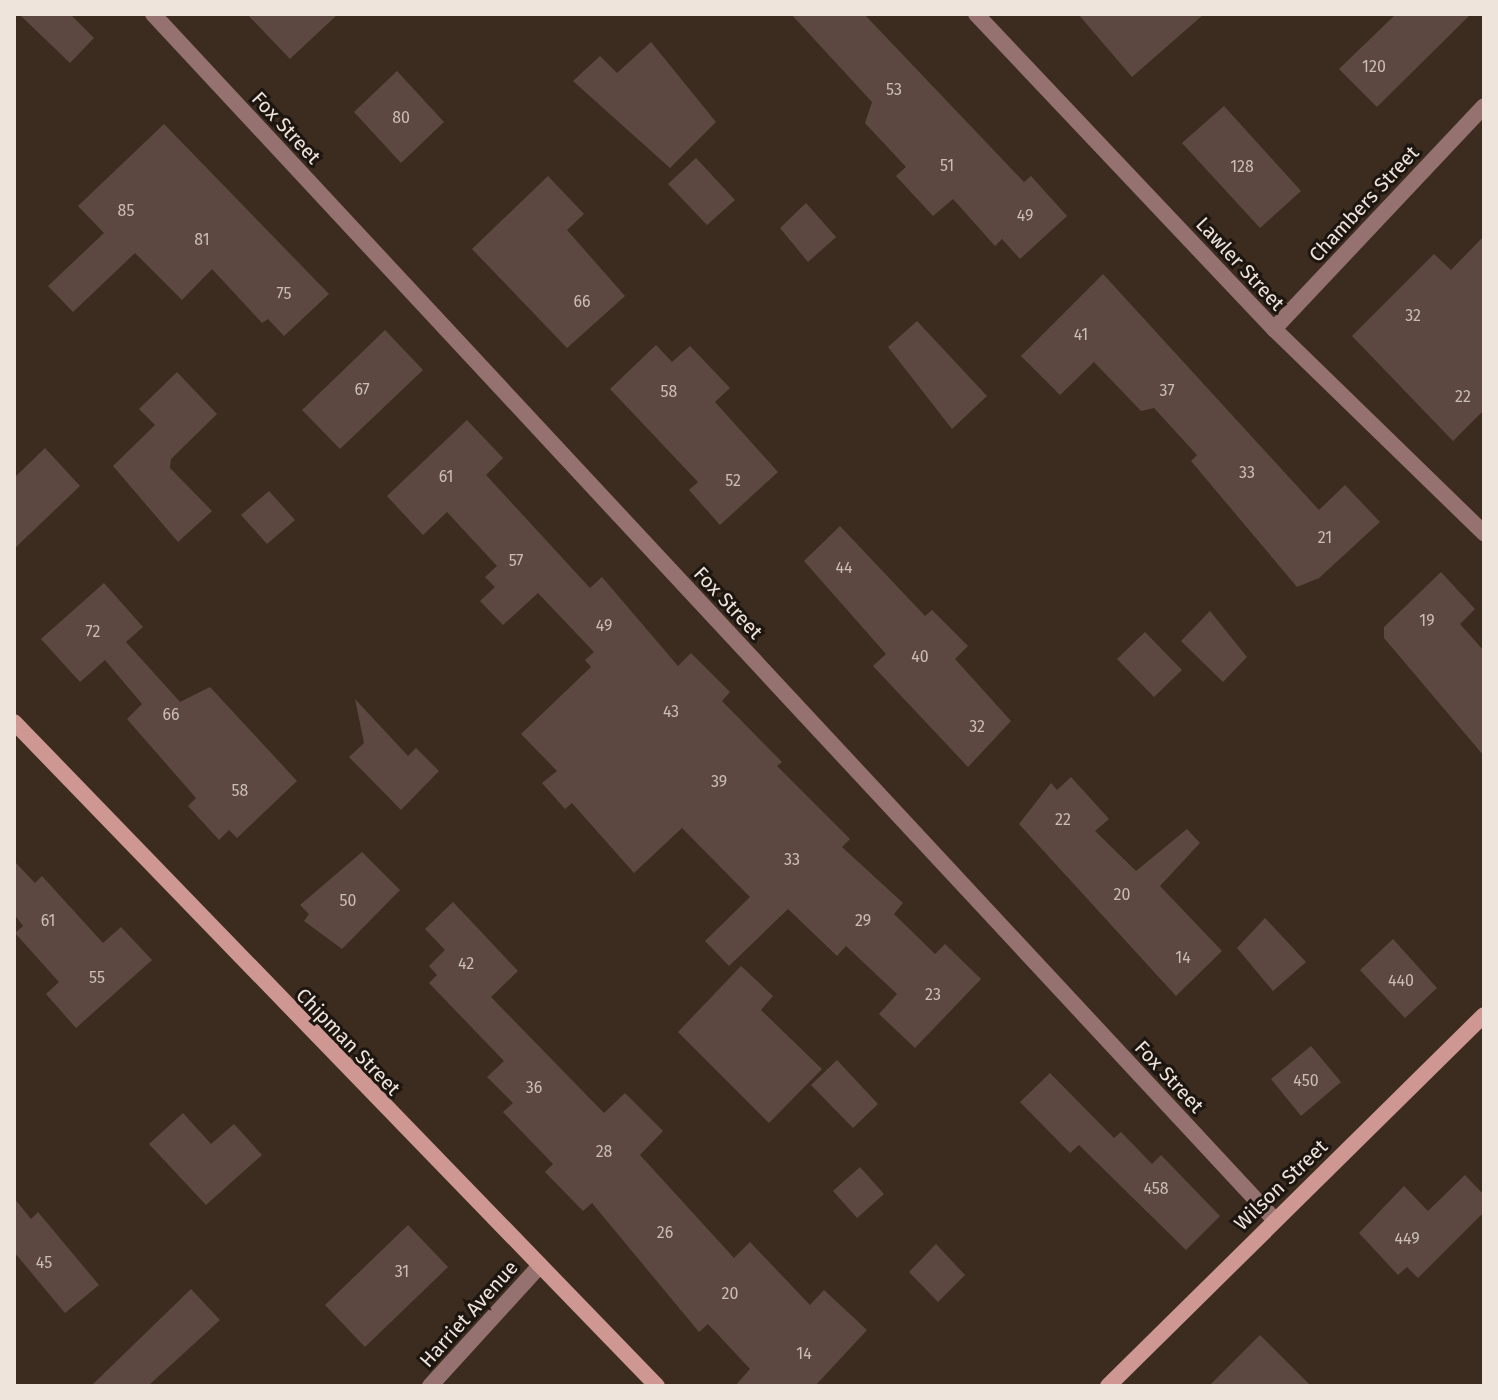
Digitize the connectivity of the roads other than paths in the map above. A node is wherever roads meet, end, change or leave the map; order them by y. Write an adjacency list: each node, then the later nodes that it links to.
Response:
1 (153, 14): 8 (street, Fox Street)
2 (976, 14): 4 (street, Lawler Street)
3 (1484, 106): 4 (street, Chambers Street)
4 (1274, 329): 5 (street, Lawler Street)
5 (1484, 533)
6 (14, 722): 9 (street, Chipman Street)
7 (1484, 1015): 8 (street, Wilson Street)
8 (1274, 1219): 12 (street, Wilson Street)
9 (537, 1269): 10 (street, Harriet Avenue); 11 (street, Chipman Street)
10 (430, 1386)
11 (657, 1386)
12 (1108, 1386)

